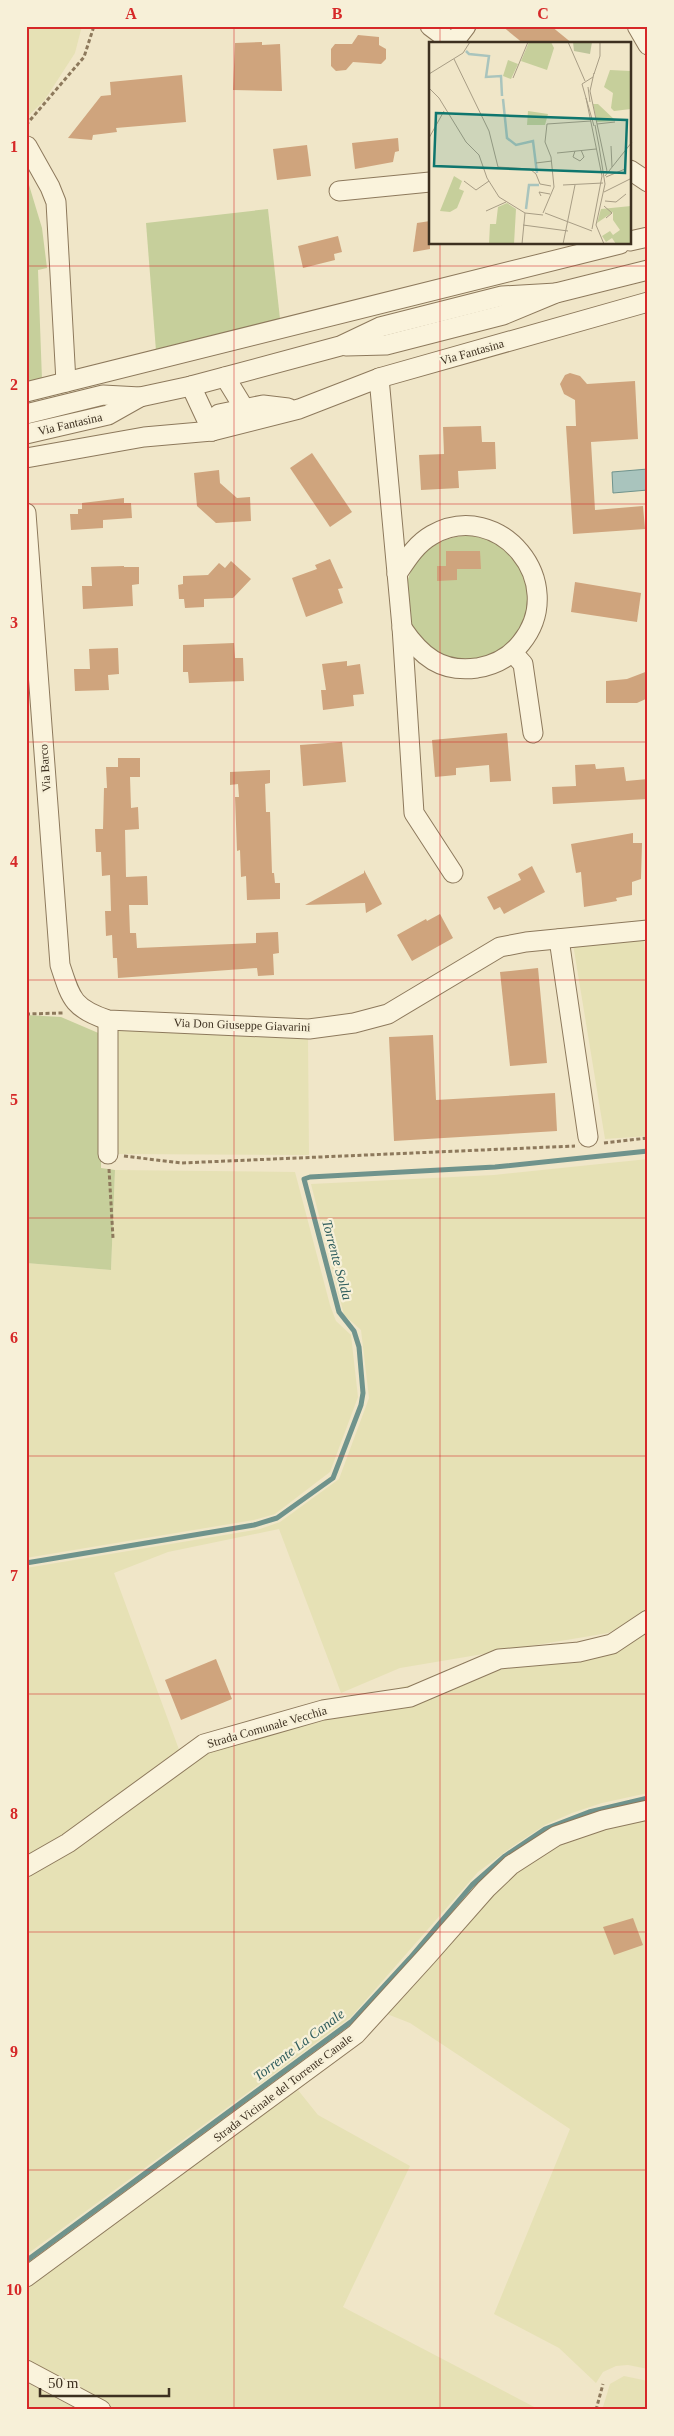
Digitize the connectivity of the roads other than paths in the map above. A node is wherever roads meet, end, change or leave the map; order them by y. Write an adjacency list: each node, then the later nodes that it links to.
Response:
1 (430, 26): 4 (street)
2 (466, 26): 5 (street)
3 (637, 26): 6 (street)
4 (450, 42)
5 (454, 42)
6 (648, 45)
7 (28, 146): 19 (street)
8 (632, 171): 10 (street)
9 (429, 182): 11 (street)
10 (648, 182)
11 (338, 191)
12 (648, 237): 13 (street)
13 (632, 241)
14 (616, 245): 19 (street)
15 (648, 270): 17 (street, Via Fantasina)
16 (648, 302): 18 (street, Via Fantasina)
17 (225, 377): 20 (street, Via Fantasina); 23 (street)
18 (379, 378): 24 (street, Via Fantasina); 30 (street)
19 (66, 382): 21 (street)
20 (191, 386): 22 (street, Via Fantasina); 26 (street)
21 (26, 392)
22 (140, 397): 25 (street, Via Fantasina); 27 (street, Via Fantasina)
23 (244, 408): 24 (street, Via Fantasina); 26 (street, Via Fantasina)
24 (299, 410): 26 (street, Via Fantasina)
25 (26, 414)
26 (212, 431): 28 (street)
27 (26, 434)
28 (26, 458)
29 (26, 514): 37 (street, Via Barco)
30 (397, 574): 31 (street); 32 (street)
31 (402, 627): 32 (street); 34 (street)
32 (513, 653): 33 (street)
33 (533, 733)
34 (453, 873)
35 (648, 930): 36 (street, Via Don Giuseppe Giavarini)
36 (559, 939): 38 (street, Via Don Giuseppe Giavarini); 39 (street)
37 (87, 1013): 38 (street, Via Don Giuseppe Giavarini)
38 (108, 1020): 40 (street)
39 (588, 1141)
40 (108, 1154)
41 (648, 1620): 43 (street, Strada Comunale Vecchia)
42 (648, 1810): 44 (street, Strada Vicinale del Torrente Canale)
43 (26, 1867)
44 (26, 2277)
45 (26, 2370): 46 (street)
46 (101, 2410)

